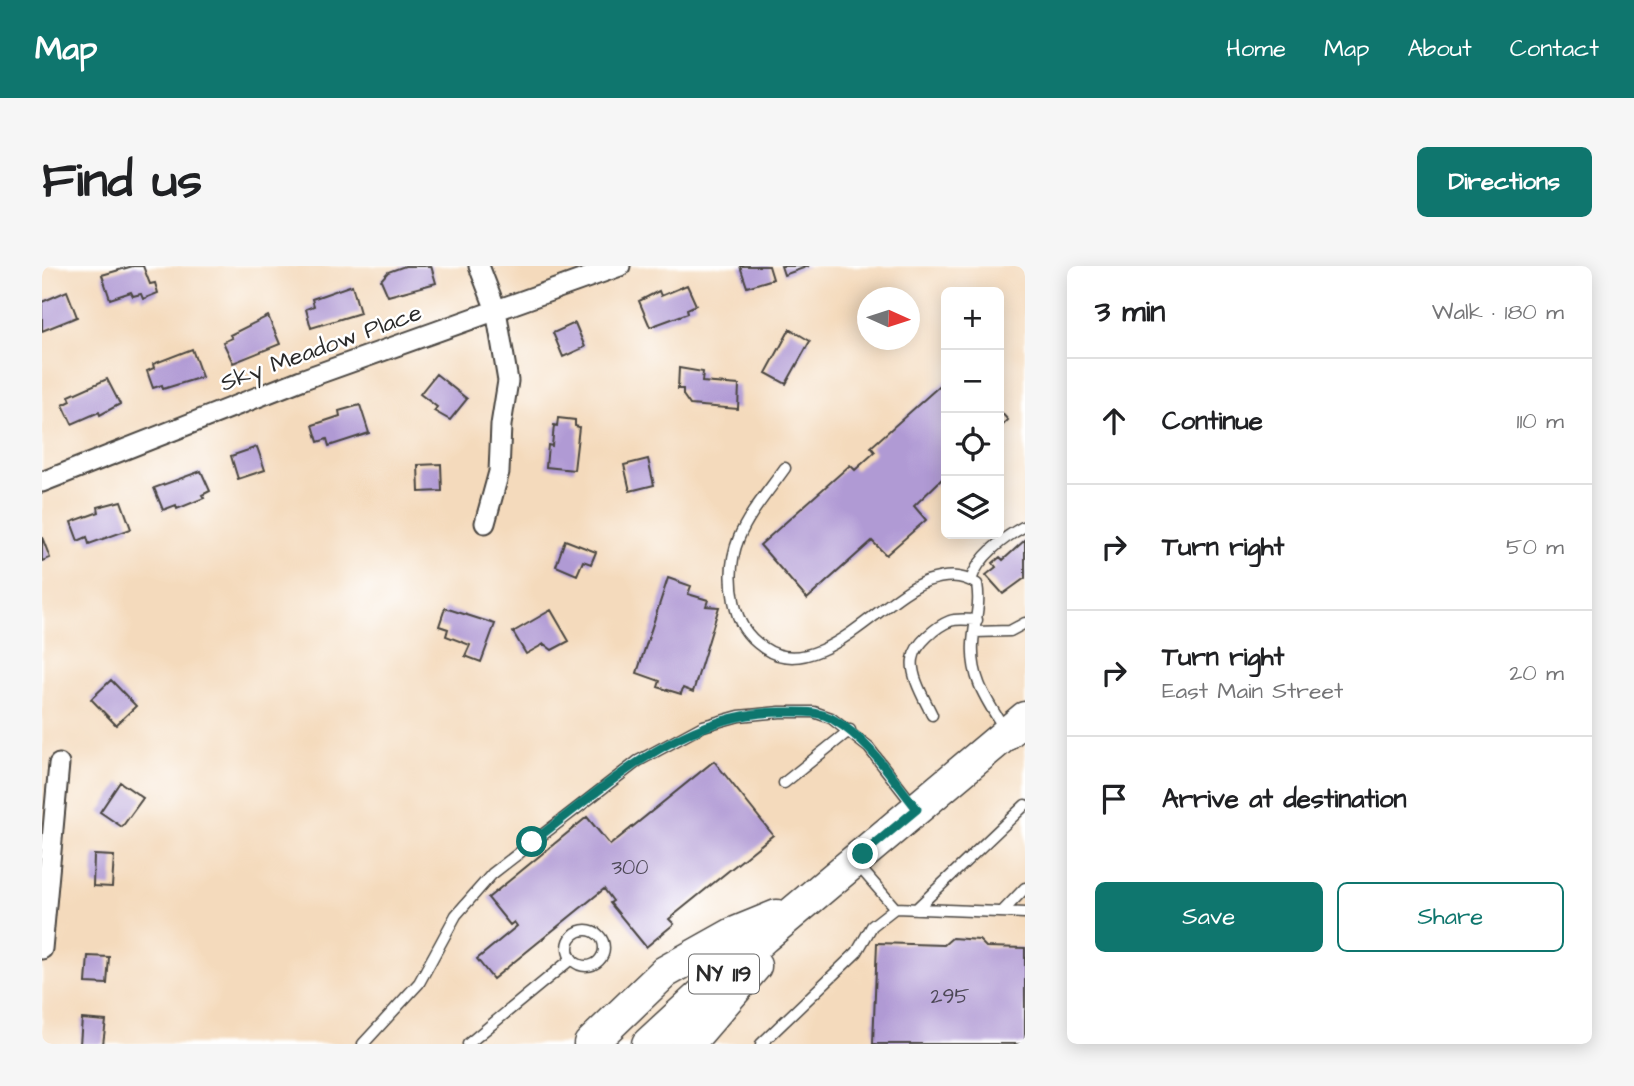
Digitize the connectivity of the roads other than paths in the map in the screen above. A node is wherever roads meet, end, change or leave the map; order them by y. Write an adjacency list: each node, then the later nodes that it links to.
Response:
1 (479, 266): 3 (street)
2 (620, 266): 3 (street, Sky Meadow Place)
3 (496, 310): 5 (street, Sky Meadow Place); 6 (street)
4 (785, 468): 8 (lane)
5 (42, 482)
6 (485, 523)
7 (1025, 526): 8 (lane)
8 (971, 580): 10 (lane)
9 (1025, 623): 10 (lane)
10 (976, 626): 11 (lane); 12 (lane)
11 (932, 715)
12 (1019, 727): 17 (main road, NY 119)
13 (850, 730): 15 (lane); 17 (lane); 27 (lane)
14 (59, 764): 25 (street)
15 (784, 783)
16 (1025, 805): 22 (lane)
17 (917, 809): 18 (main road, NY 119)
18 (855, 861): 20 (main road, NY 119); 21 (lane)
19 (1025, 888): 23 (lane)
20 (801, 906): 29 (main road); 30 (main road, NY 119); 31 (main road)
21 (895, 908): 22 (lane); 32 (lane)
22 (916, 909): 23 (lane)
23 (1002, 912): 24 (lane)
24 (1025, 913)
25 (42, 949)
26 (570, 960): 28 (lane)
27 (363, 1044)
28 (468, 1044)
29 (590, 1044)
30 (648, 1044)
31 (688, 1044)
32 (761, 1044)

